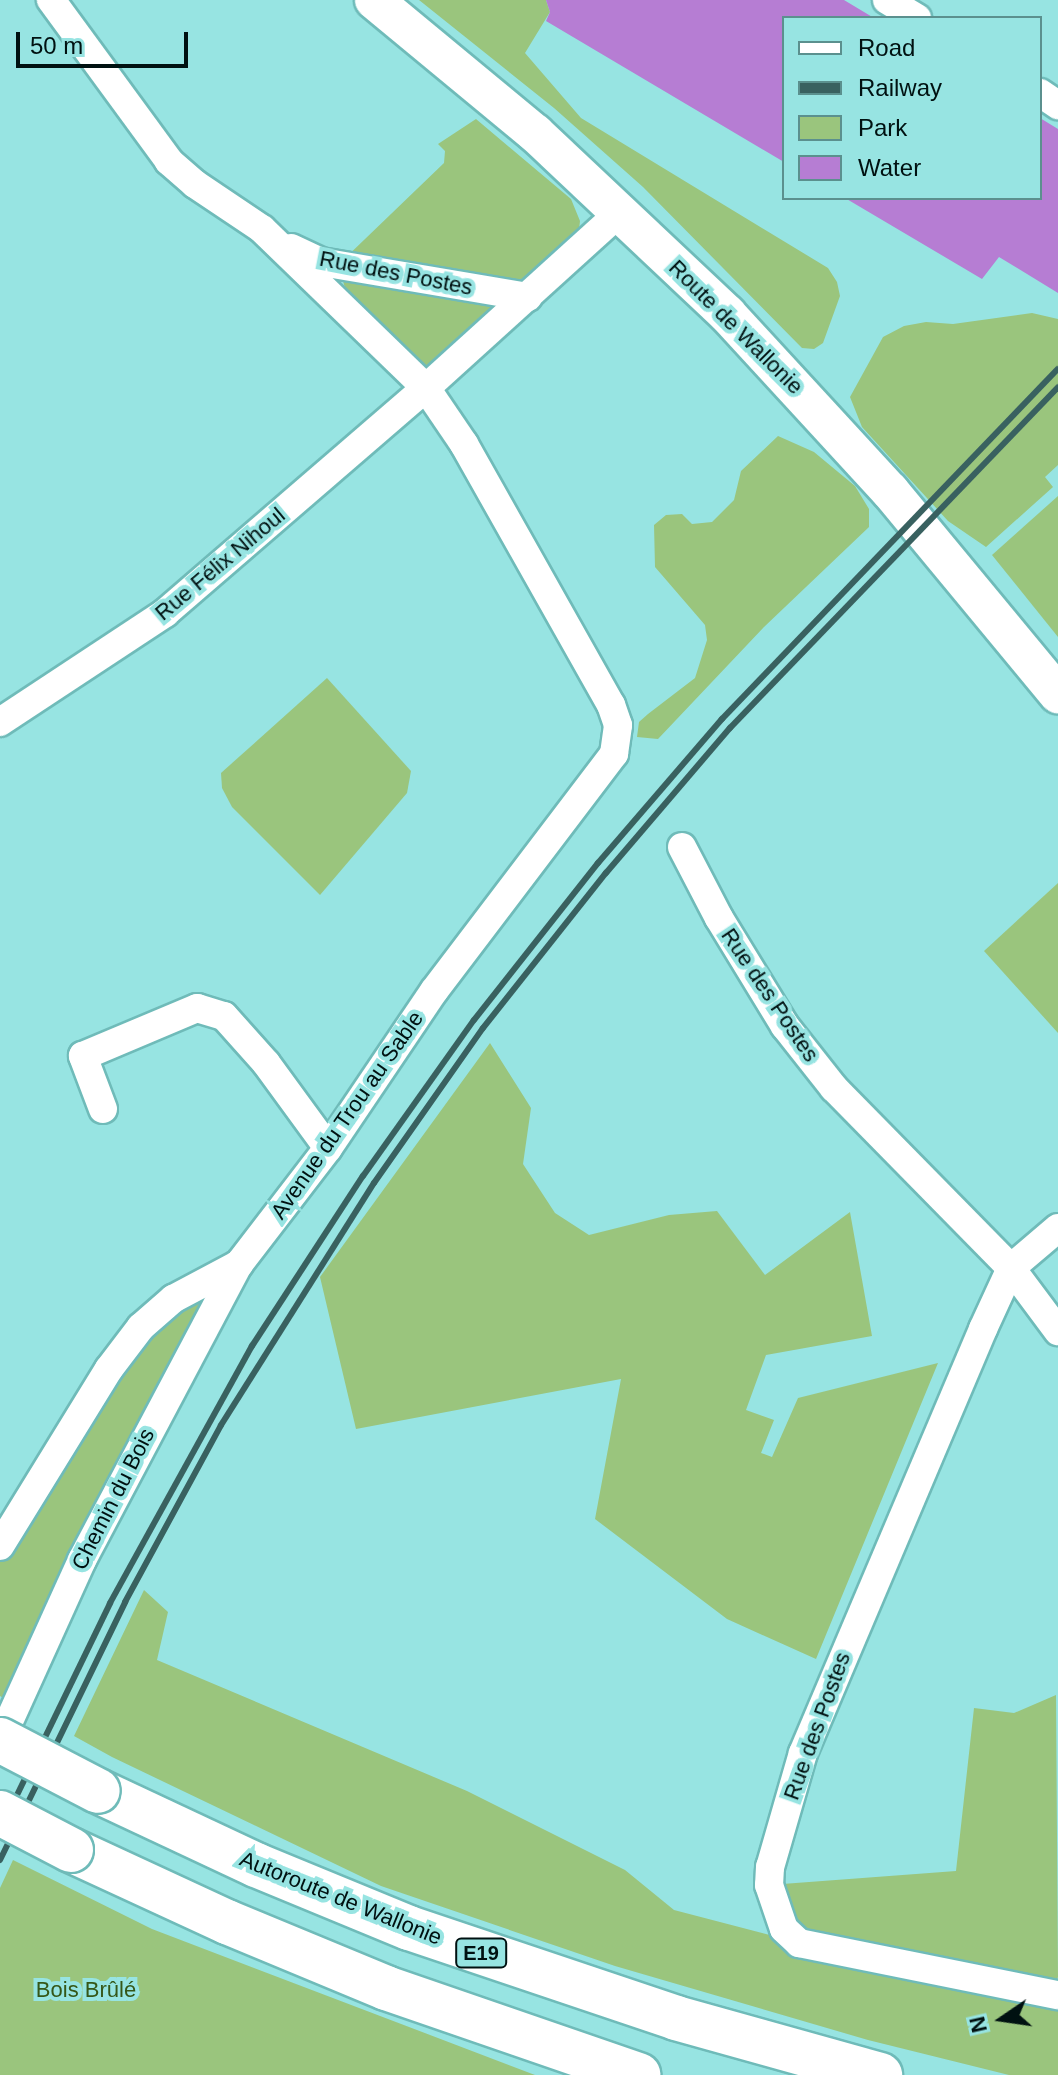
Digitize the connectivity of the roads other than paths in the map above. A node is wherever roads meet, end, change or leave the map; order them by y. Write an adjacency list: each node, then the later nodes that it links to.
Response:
1 (51, 0): 6 (street, Rue des Postes)
2 (374, 0): 5 (main road, Route de Wallonie)
3 (887, 0): 4 (street)
4 (914, 16)
5 (620, 212): 7 (street); 10 (main road, Route de Wallonie)
6 (268, 235): 7 (street, Rue des Postes); 8 (street, Rue des Postes)
7 (528, 297): 8 (street)
8 (426, 388): 9 (street, Rue des Postes); 11 (street, Rue Félix Nihoul)
9 (581, 651): 14 (street, Avenue du Trou au Sable)
10 (1058, 694)
11 (0, 722)
12 (682, 847): 17 (street, Rue des Postes)
13 (103, 1109): 14 (street)
14 (328, 1148): 16 (street, Avenue du Trou au Sable)
15 (1058, 1228): 17 (street, Rue des Postes)
16 (239, 1264): 19 (street, Avenue du Trou au Sable); 20 (street, Chemin du Bois)
17 (1011, 1268): 18 (street, Rue des Postes); 22 (street, Rue des Postes)
18 (1058, 1331)
19 (0, 1546)
20 (0, 1741): 24 (highway, Autoroute de Wallonie / E19, bridge)
21 (0, 1813): 23 (highway, bridge)
22 (1058, 1995)
23 (638, 2075)
24 (880, 2075)

